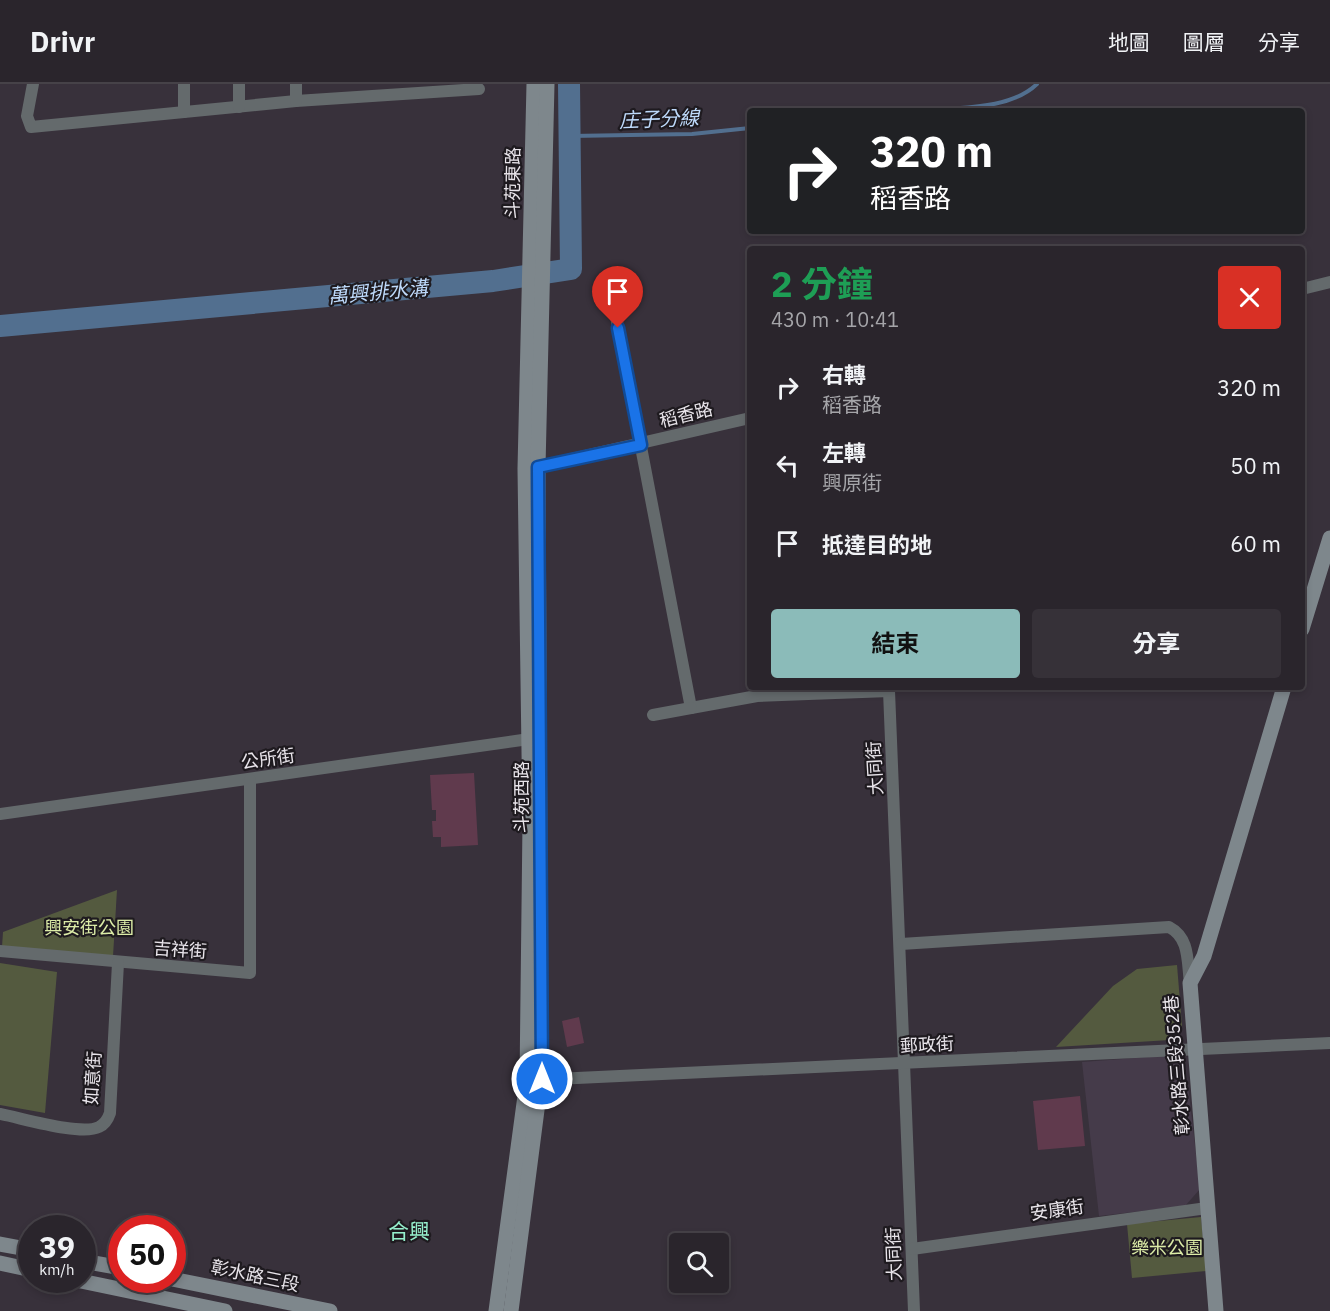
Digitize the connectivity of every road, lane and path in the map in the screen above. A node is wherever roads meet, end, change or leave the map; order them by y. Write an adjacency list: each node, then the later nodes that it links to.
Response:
1 (33, 84): 11 (street)
2 (184, 84): 11 (street)
3 (239, 84): 10 (street)
4 (296, 84): 9 (street)
5 (534, 84): 12 (main road, 斗苑東路)
6 (547, 84): 12 (main road, 斗苑東路)
7 (417, 88): 8 (street); 9 (street)
8 (479, 89)
9 (296, 101): 10 (street)
10 (239, 107): 11 (street)
11 (184, 112)
12 (537, 282): 18 (main road, 斗苑西路)
13 (1330, 282): 14 (street)
14 (1305, 288)
15 (614, 306): 17 (street)
16 (747, 419): 17 (street, 稻香路)
17 (641, 445): 18 (street, 稻香路); 22 (street)
18 (531, 468): 24 (main road, 斗苑西路)
19 (1330, 538): 20 (main road)
20 (1305, 618)
21 (1283, 690): 30 (main road, 彰水路三段352巷)
22 (691, 708): 23 (street); 27 (street, 大同街)
23 (653, 715)
24 (535, 738): 25 (street, 公所街); 34 (main road, 斗苑西路)
25 (250, 780): 26 (street, 公所街); 29 (street, 吉祥街)
26 (0, 814)
27 (901, 944): 30 (street); 33 (street, 大同街)
28 (0, 951): 29 (street, 吉祥街)
29 (118, 963): 35 (street, 如意街)
30 (1190, 983): 32 (main road, 彰水路三段352巷)
31 (1330, 1043): 32 (street, 郵政街)
32 (1196, 1051): 33 (street, 郵政街); 36 (main road, 彰水路三段352巷)
33 (904, 1064): 34 (street, 郵政街); 39 (street, 大同街)
34 (534, 1080): 46 (main road, 斗苑西路); 47 (main road, 斗苑西路)
35 (0, 1114)
36 (1207, 1208): 39 (street, 安康街); 49 (main road, 彰水路三段352巷)
37 (0, 1244): 38 (main road)
38 (18, 1247)
39 (912, 1249): 48 (street, 大同街)
40 (0, 1263): 41 (main road)
41 (18, 1267)
42 (186, 1282): 45 (main road, 彰水路三段)
43 (96, 1284): 44 (main road)
44 (225, 1311)
45 (330, 1311)
46 (496, 1311)
47 (511, 1311)
48 (914, 1311)
49 (1216, 1311)

